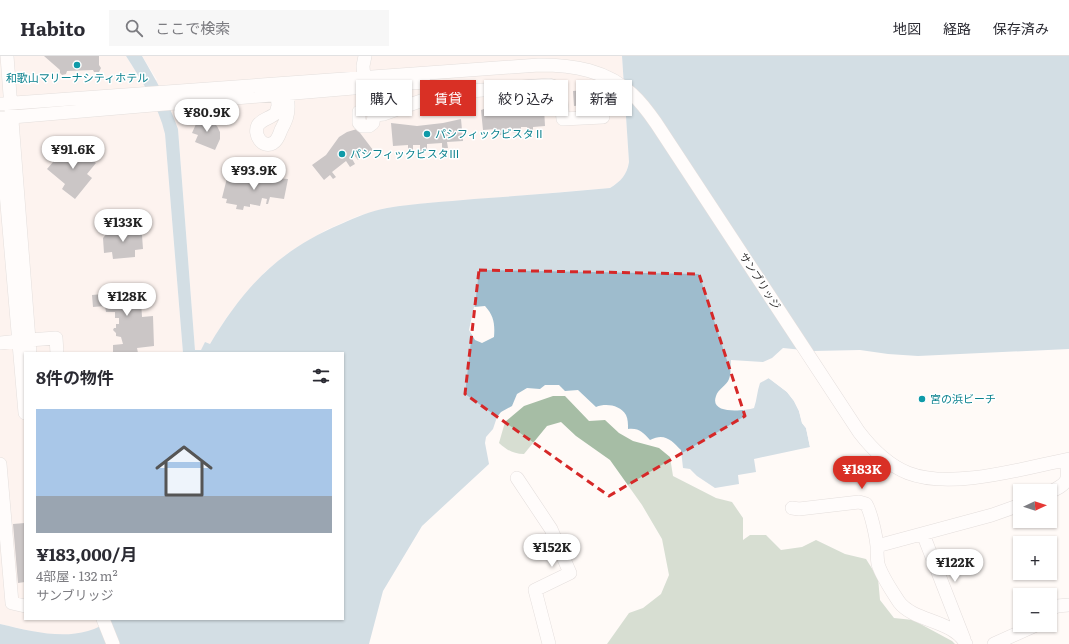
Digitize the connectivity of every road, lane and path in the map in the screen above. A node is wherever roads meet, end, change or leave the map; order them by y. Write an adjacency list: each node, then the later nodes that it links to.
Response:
1 (7, 56): 7 (street)
2 (365, 56): 3 (street)
3 (364, 80)
4 (395, 80): 14 (street, サンブリッジ)
5 (356, 83): 6 (street)
6 (282, 89): 7 (street); 10 (street)
7 (6, 104): 10 (street)
8 (412, 104): 9 (street)
9 (603, 116)
10 (4, 119): 12 (street)
11 (0, 343): 12 (street)
12 (26, 345): 13 (street)
13 (57, 352)
14 (1068, 459): 17 (street)
15 (0, 464): 24 (street)
16 (517, 478): 30 (street)
17 (1068, 482): 18 (street)
18 (1057, 488)
19 (792, 508): 22 (street)
20 (1013, 508): 21 (street)
21 (923, 534): 22 (street); 28 (street)
22 (877, 546): 28 (street)
23 (1069, 605): 25 (street)
24 (24, 606)
25 (1057, 606)
26 (102, 620): 29 (street)
27 (1021, 638): 31 (street)
28 (965, 642)
29 (113, 644)
30 (549, 644)
31 (994, 644)

